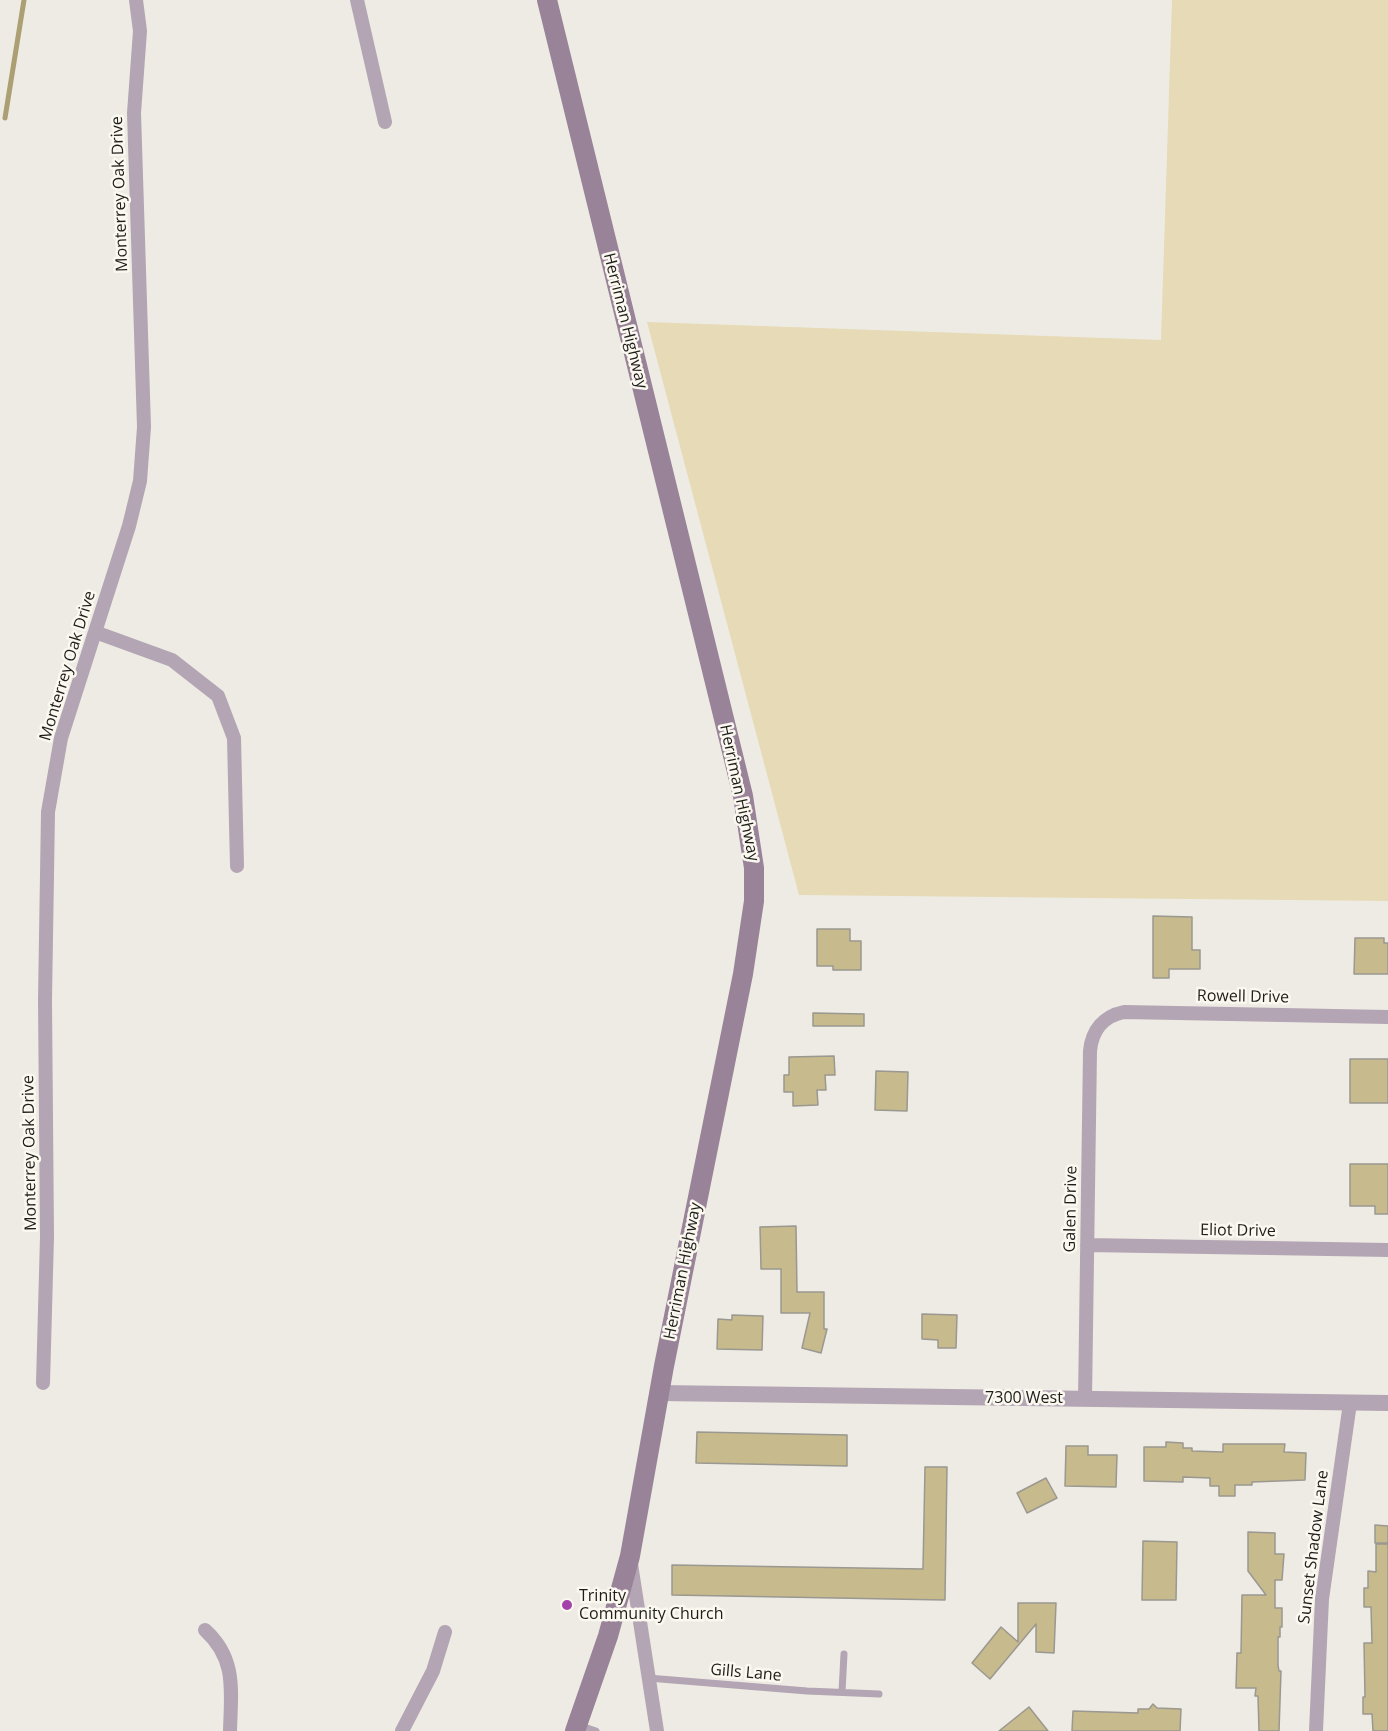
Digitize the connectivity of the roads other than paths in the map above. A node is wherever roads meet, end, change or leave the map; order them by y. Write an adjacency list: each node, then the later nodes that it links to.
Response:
1 (136, 0): 5 (street, Monterrey Oak Drive)
2 (357, 0): 4 (street)
3 (548, 0): 12 (main road, Herriman Highway)
4 (385, 122)
5 (95, 632): 6 (street); 11 (street, Monterrey Oak Drive)
6 (237, 866)
7 (1388, 1017): 8 (street, Rowell Drive)
8 (1101, 1023): 9 (street, Galen Drive)
9 (1087, 1245): 10 (street, Eliot Drive); 13 (street, Galen Drive)
10 (1388, 1250)
11 (43, 1383)
12 (659, 1393): 13 (street, 7300 West); 16 (main road, Herriman Highway)
13 (1085, 1399): 14 (street, 7300 West)
14 (1350, 1403): 15 (street, 7300 West); 27 (street, Sunset Shadow Lane)
15 (1388, 1403)
16 (630, 1556): 20 (street); 23 (main road, Herriman Highway)
17 (205, 1630): 24 (street)
18 (446, 1632): 25 (street)
19 (844, 1654): 21 (lane)
20 (648, 1678): 21 (lane, Gills Lane); 26 (street)
21 (842, 1692): 22 (lane, Gills Lane)
22 (879, 1694)
23 (583, 1729)
24 (230, 1731)
25 (402, 1731)
26 (657, 1731)
27 (1316, 1731)

